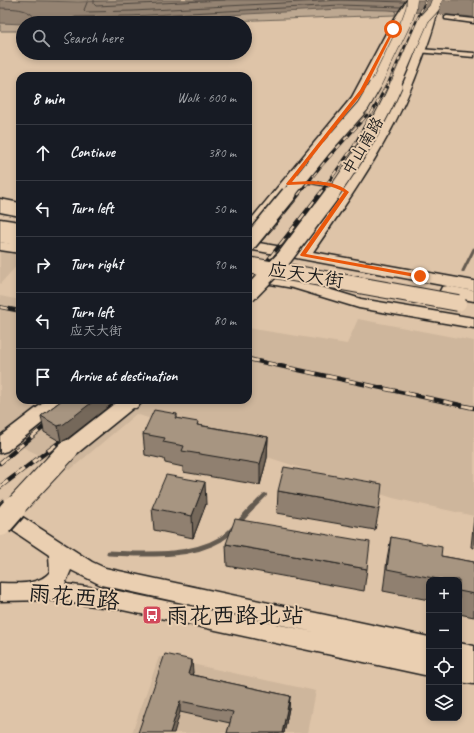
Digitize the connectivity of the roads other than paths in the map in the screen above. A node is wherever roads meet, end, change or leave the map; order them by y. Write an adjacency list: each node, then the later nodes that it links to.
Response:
1 (411, 0): 7 (main road); 21 (main road, bridge)
2 (435, 4): 5 (main road); 31 (lane)
3 (448, 18): 4 (street)
4 (474, 21)
5 (419, 52): 6 (street); 8 (main road)
6 (474, 55)
7 (288, 184): 8 (lane); 17 (main road)
8 (346, 192): 26 (main road)
9 (0, 203): 10 (highway)
10 (16, 206)
11 (0, 208): 12 (main road)
12 (16, 211)
13 (0, 214): 14 (highway)
14 (16, 216)
15 (0, 223): 16 (highway)
16 (16, 226)
17 (252, 227)
18 (0, 230): 19 (main road)
19 (16, 232)
20 (0, 237): 22 (highway)
21 (252, 239)
22 (16, 240)
23 (252, 245): 26 (main road, 应天大街)
24 (0, 246): 25 (main road)
25 (16, 248)
26 (303, 255): 30 (main road, 应天大街)
27 (252, 257): 33 (highway)
28 (252, 266): 35 (highway, bridge)
29 (252, 276): 34 (main road, 应天大街)
30 (474, 286)
31 (252, 289)
32 (252, 293): 34 (main road, 应天大街)
33 (474, 296)
34 (358, 303): 36 (main road, 应天大街)
35 (474, 306)
36 (474, 322)
37 (54, 404): 40 (main road)
38 (126, 404): 41 (main road)
39 (138, 404): 41 (lane)
40 (0, 446)
41 (68, 450): 42 (lane); 45 (main road, bridge)
42 (23, 488): 43 (main road)
43 (0, 505)
44 (0, 512): 46 (main road, 雨花西路)
45 (0, 524)
46 (58, 551): 47 (main road); 48 (main road, 雨花西路)
47 (9, 592): 51 (main road, 雨花西路)
48 (426, 646)
49 (462, 654): 50 (main road)
50 (474, 656)
51 (426, 665)
52 (462, 671): 53 (main road)
53 (474, 673)

